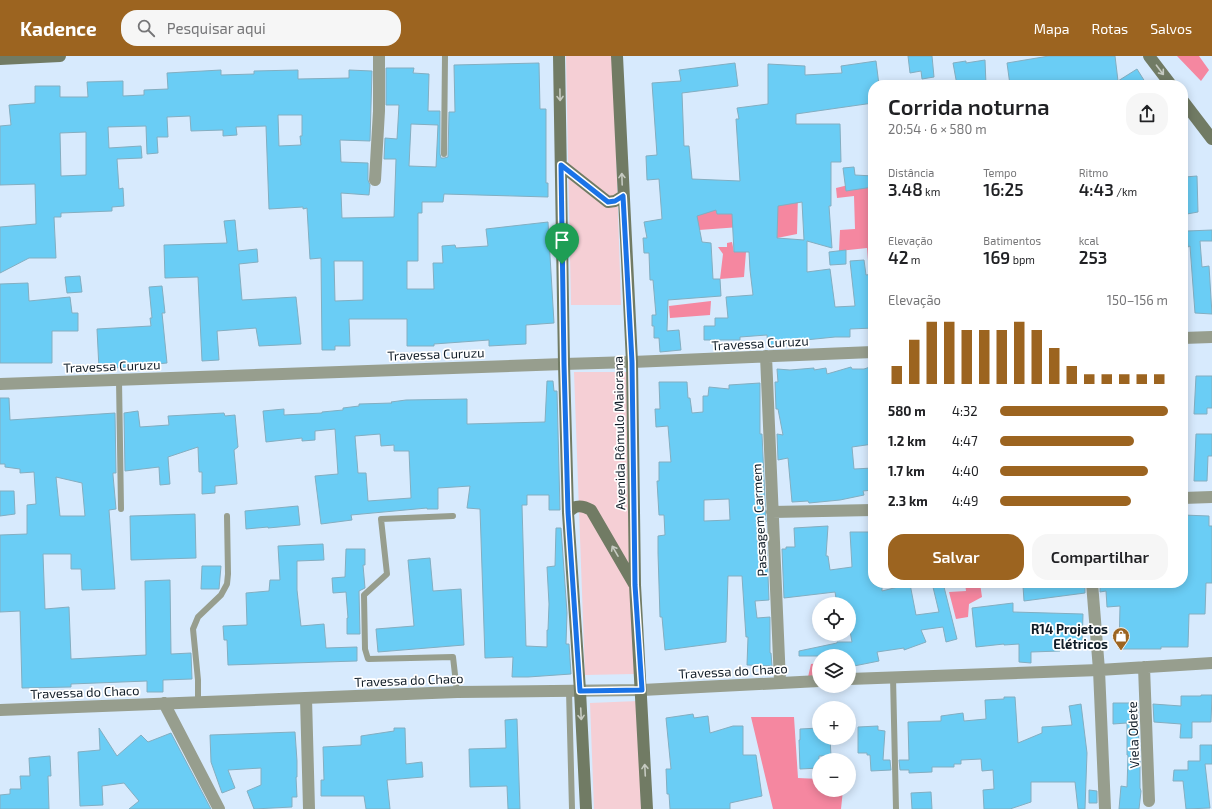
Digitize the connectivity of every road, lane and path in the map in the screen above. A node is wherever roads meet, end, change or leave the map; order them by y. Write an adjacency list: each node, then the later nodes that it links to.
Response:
1 (60, 56): 7 (street)
2 (379, 56): 13 (street)
3 (446, 56): 11 (lane)
4 (559, 56): 12 (street, one-way to 12)
5 (617, 56): 14 (street, Avenida Rômulo Maiorana, one-way to 5)
6 (1149, 56): 8 (street, one-way to 8)
7 (2, 58)
8 (1167, 80)
9 (1188, 107): 10 (street)
10 (1210, 132)
11 (444, 154)
12 (561, 165): 14 (street); 20 (street)
13 (375, 180)
14 (623, 196): 19 (street, Avenida Rômulo Maiorana)
15 (1212, 337): 16 (street)
16 (1188, 338)
17 (868, 352): 18 (street, Travessa Curuzu)
18 (766, 356): 19 (street, Travessa Curuzu); 28 (street, Passagem Carmem)
19 (632, 362): 20 (street, Travessa Curuzu); 31 (street, Avenida Rômulo Maiorana)
20 (564, 364): 21 (street, Travessa Curuzu); 27 (street)
21 (118, 380): 22 (street, Travessa Curuzu); 25 (lane)
22 (0, 384)
23 (1212, 497): 24 (street)
24 (1188, 498)
25 (121, 509)
26 (868, 510): 28 (street)
27 (568, 512): 31 (street, one-way to 27); 41 (street)
28 (772, 512): 39 (street, Passagem Carmem)
29 (227, 516): 44 (lane)
30 (452, 516): 42 (lane)
31 (635, 585): 40 (street, Avenida Rômulo Maiorana)
32 (1092, 588): 35 (street)
33 (1212, 663): 34 (street)
34 (1144, 667): 35 (street); 47 (street, Viela Odete)
35 (1099, 670): 36 (street); 54 (street)
36 (893, 677): 37 (street); 53 (lane)
37 (856, 679)
38 (812, 681): 39 (street, Travessa do Chaco)
39 (780, 682): 40 (street, Travessa do Chaco)
40 (642, 690): 41 (street, Travessa do Chaco); 52 (street, Avenida Rômulo Maiorana, one-way to 40)
41 (575, 691): 42 (street, Travessa do Chaco); 50 (lane); 51 (street, one-way to 51)
42 (457, 692): 43 (street, Travessa do Chaco)
43 (306, 698): 44 (street, Travessa do Chaco); 49 (street)
44 (198, 702): 45 (street, Travessa do Chaco)
45 (164, 703): 46 (street, Travessa do Chaco); 48 (street)
46 (0, 710)
47 (1149, 801)
48 (219, 809)
49 (309, 809)
50 (572, 809)
51 (586, 809)
52 (647, 809)
53 (896, 809)
54 (1105, 809)

